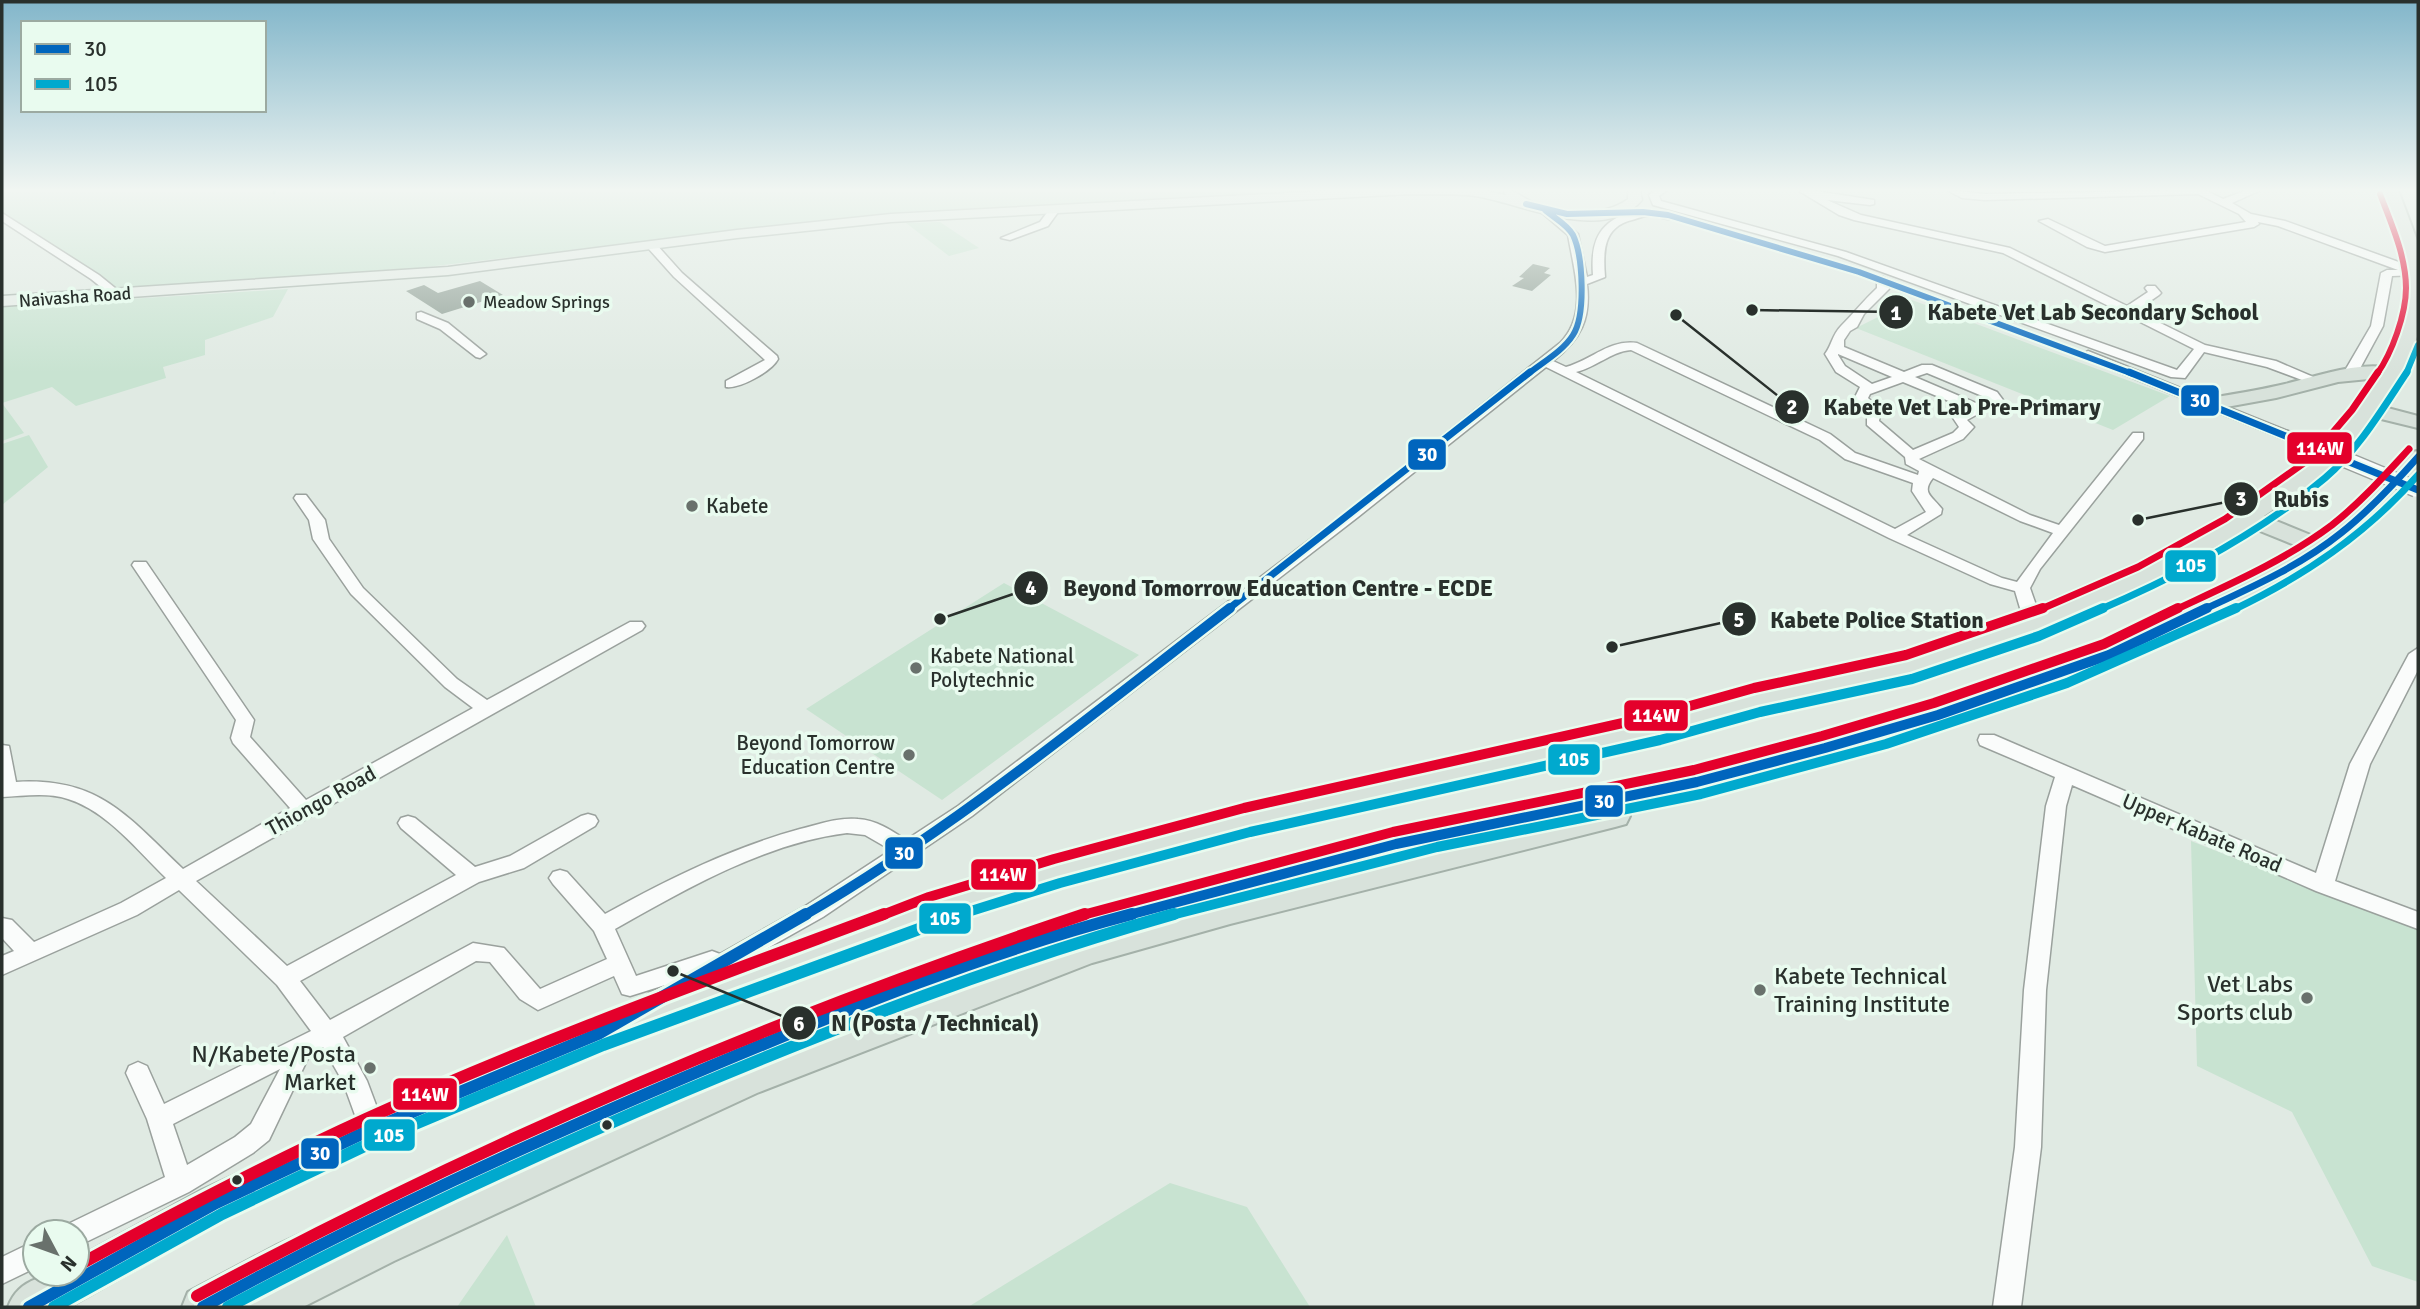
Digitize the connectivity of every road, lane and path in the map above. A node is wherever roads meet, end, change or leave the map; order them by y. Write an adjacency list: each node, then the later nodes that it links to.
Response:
1 (55, 251): 15 (street)
2 (608, 251): 15 (main road, Naivasha Road)
3 (657, 251): 28 (street)
4 (1575, 251): 13 (street)
5 (1596, 251): 13 (street)
6 (1808, 251): 12 (street)
7 (1814, 251): 20 (street)
8 (2008, 251): 17 (street)
9 (2358, 251): 11 (street)
10 (2412, 251): 11 (highway)
11 (2416, 272): 24 (street); 25 (highway)
12 (1882, 280): 19 (street); 30 (street)
13 (1580, 282): 22 (street)
14 (2151, 288): 17 (street)
15 (116, 294): 16 (main road, Naivasha Road)
16 (2, 301)
17 (2128, 311): 20 (street)
18 (421, 316): 21 (street)
19 (1835, 348): 26 (street); 29 (street)
20 (2201, 348): 27 (street)
21 (480, 354)
22 (1546, 362): 23 (street); 58 (street)
23 (1565, 371): 37 (street); 42 (street)
24 (2350, 373): 25 (highway); 27 (highway)
25 (2392, 374): 32 (highway)
26 (1906, 377): 29 (street); 31 (street); 31 (street)
27 (2318, 382): 30 (highway)
28 (731, 384)
29 (1867, 391): 35 (street)
30 (2210, 404): 38 (street, bridge)
31 (1977, 408): 35 (street)
32 (2368, 409): 33 (highway); 40 (highway)
33 (2418, 422)
34 (2138, 436): 41 (street)
35 (1912, 456): 37 (street)
36 (2418, 457): 43 (highway)
37 (1923, 475): 41 (street); 42 (street)
38 (2417, 490)
39 (301, 498): 49 (street)
40 (2248, 518): 43 (highway); 46 (highway)
41 (2062, 531): 45 (street)
42 (1895, 535): 45 (street)
43 (2319, 547): 53 (highway)
44 (140, 565): 55 (street)
45 (2022, 588): 46 (street)
46 (2034, 625): 72 (highway)
47 (636, 626): 49 (street, Thiongo Road)
48 (2418, 654): 62 (street)
49 (488, 710): 55 (street, Thiongo Road)
50 (1987, 740): 52 (street, Upper Kabate Road)
51 (2, 751): 54 (street)
52 (2065, 775): 62 (street, Upper Kabate Road); 84 (street)
53 (1698, 782): 82 (highway); 83 (highway)
54 (4, 790): 61 (street)
55 (304, 811): 61 (street, Thiongo Road)
56 (588, 821): 59 (street)
57 (408, 823): 59 (street)
58 (907, 850): 65 (street); 66 (street)
59 (472, 876): 70 (street)
60 (560, 878): 65 (street)
61 (180, 880): 67 (street, Thiongo Road); 70 (street)
62 (2323, 885): 63 (street, Upper Kabate Road)
63 (2418, 921)
64 (2, 925): 67 (street)
65 (603, 926): 68 (street)
66 (748, 948): 68 (street); 72 (street)
67 (30, 952): 69 (street, Thiongo Road)
68 (621, 962): 71 (street)
69 (2, 966)
70 (285, 978): 71 (street)
71 (327, 1034): 73 (street); 76 (street)
72 (598, 1034): 76 (highway)
73 (300, 1047): 75 (street); 77 (street)
74 (138, 1073): 75 (street)
75 (159, 1119): 77 (street)
76 (372, 1129): 81 (highway)
77 (180, 1183): 78 (street)
78 (91, 1226)
79 (21, 1261): 80 (street)
80 (2, 1271)
81 (29, 1307)
82 (203, 1307)
83 (260, 1307)
84 (2007, 1307)

